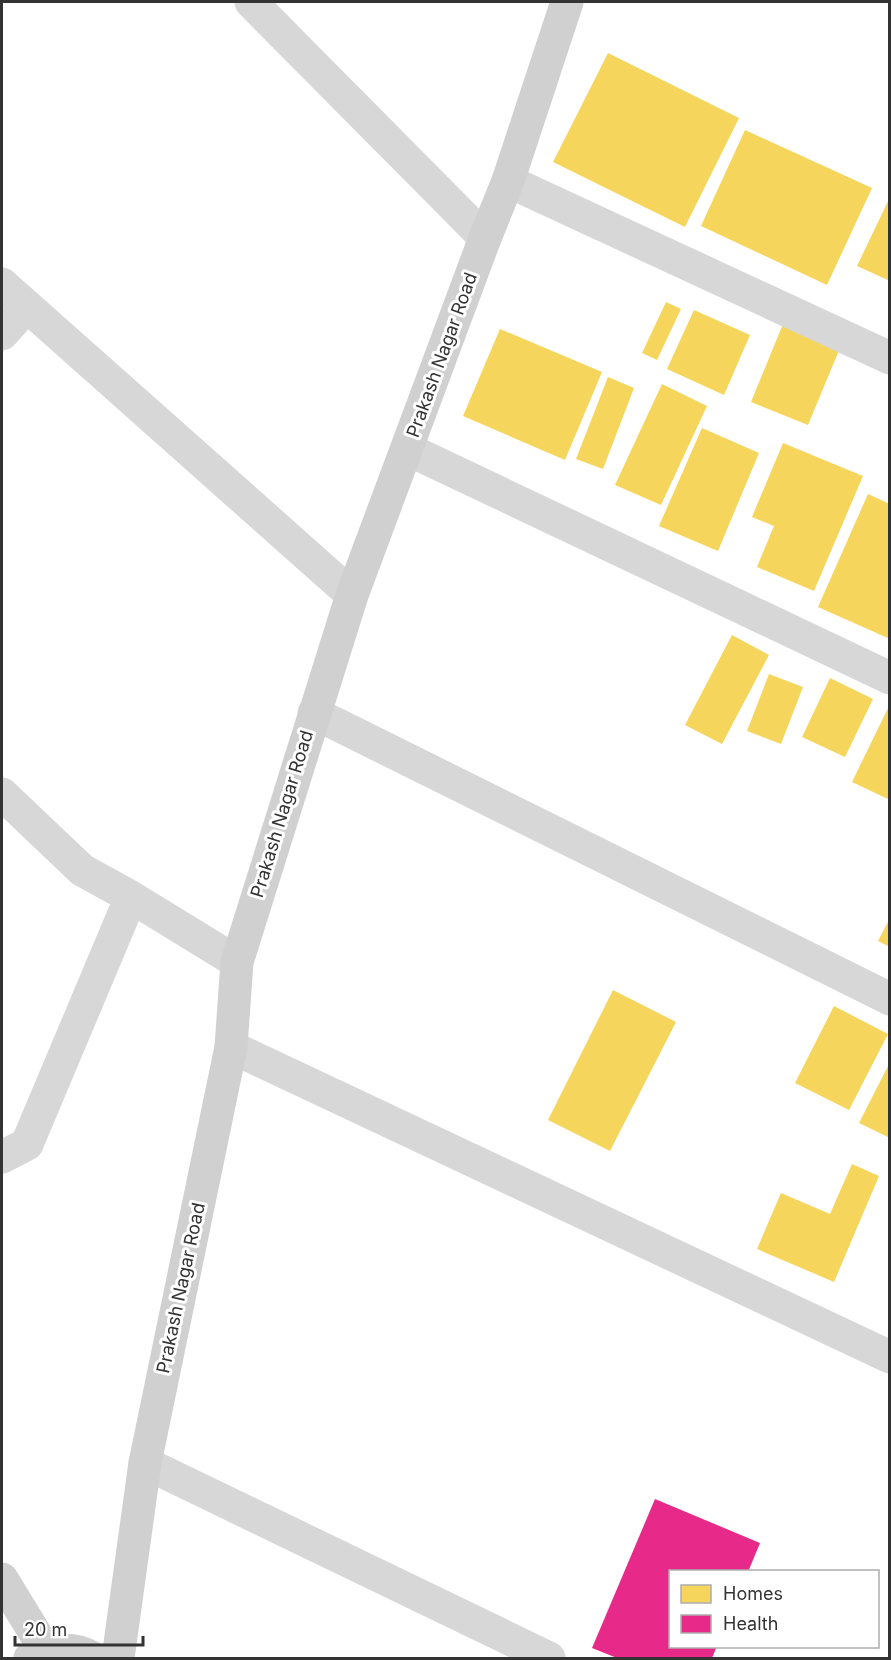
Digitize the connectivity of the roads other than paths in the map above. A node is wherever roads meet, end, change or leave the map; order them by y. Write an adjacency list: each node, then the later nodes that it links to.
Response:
1 (251, 2): 4 (street)
2 (567, 2): 3 (street, Prakash Nagar Road)
3 (508, 181): 4 (street, Prakash Nagar Road); 8 (street)
4 (485, 238): 9 (street, Prakash Nagar Road)
5 (2, 284): 6 (street)
6 (26, 307): 7 (street); 10 (street)
7 (2, 334)
8 (890, 358)
9 (407, 449): 10 (street, Prakash Nagar Road); 11 (street)
10 (352, 595): 12 (street, Prakash Nagar Road)
11 (890, 678)
12 (314, 713): 15 (street, Prakash Nagar Road); 16 (street)
13 (2, 794): 14 (street)
14 (131, 897): 15 (street); 18 (street)
15 (237, 962): 17 (street, Prakash Nagar Road)
16 (890, 999)
17 (231, 1047): 19 (street); 20 (street, Prakash Nagar Road)
18 (2, 1157)
19 (890, 1357)
20 (145, 1463): 24 (street, Prakash Nagar Road); 25 (street)
21 (2, 1579): 22 (street)
22 (38, 1655): 23 (street)
23 (93, 1659)
24 (118, 1659)
25 (549, 1659)

